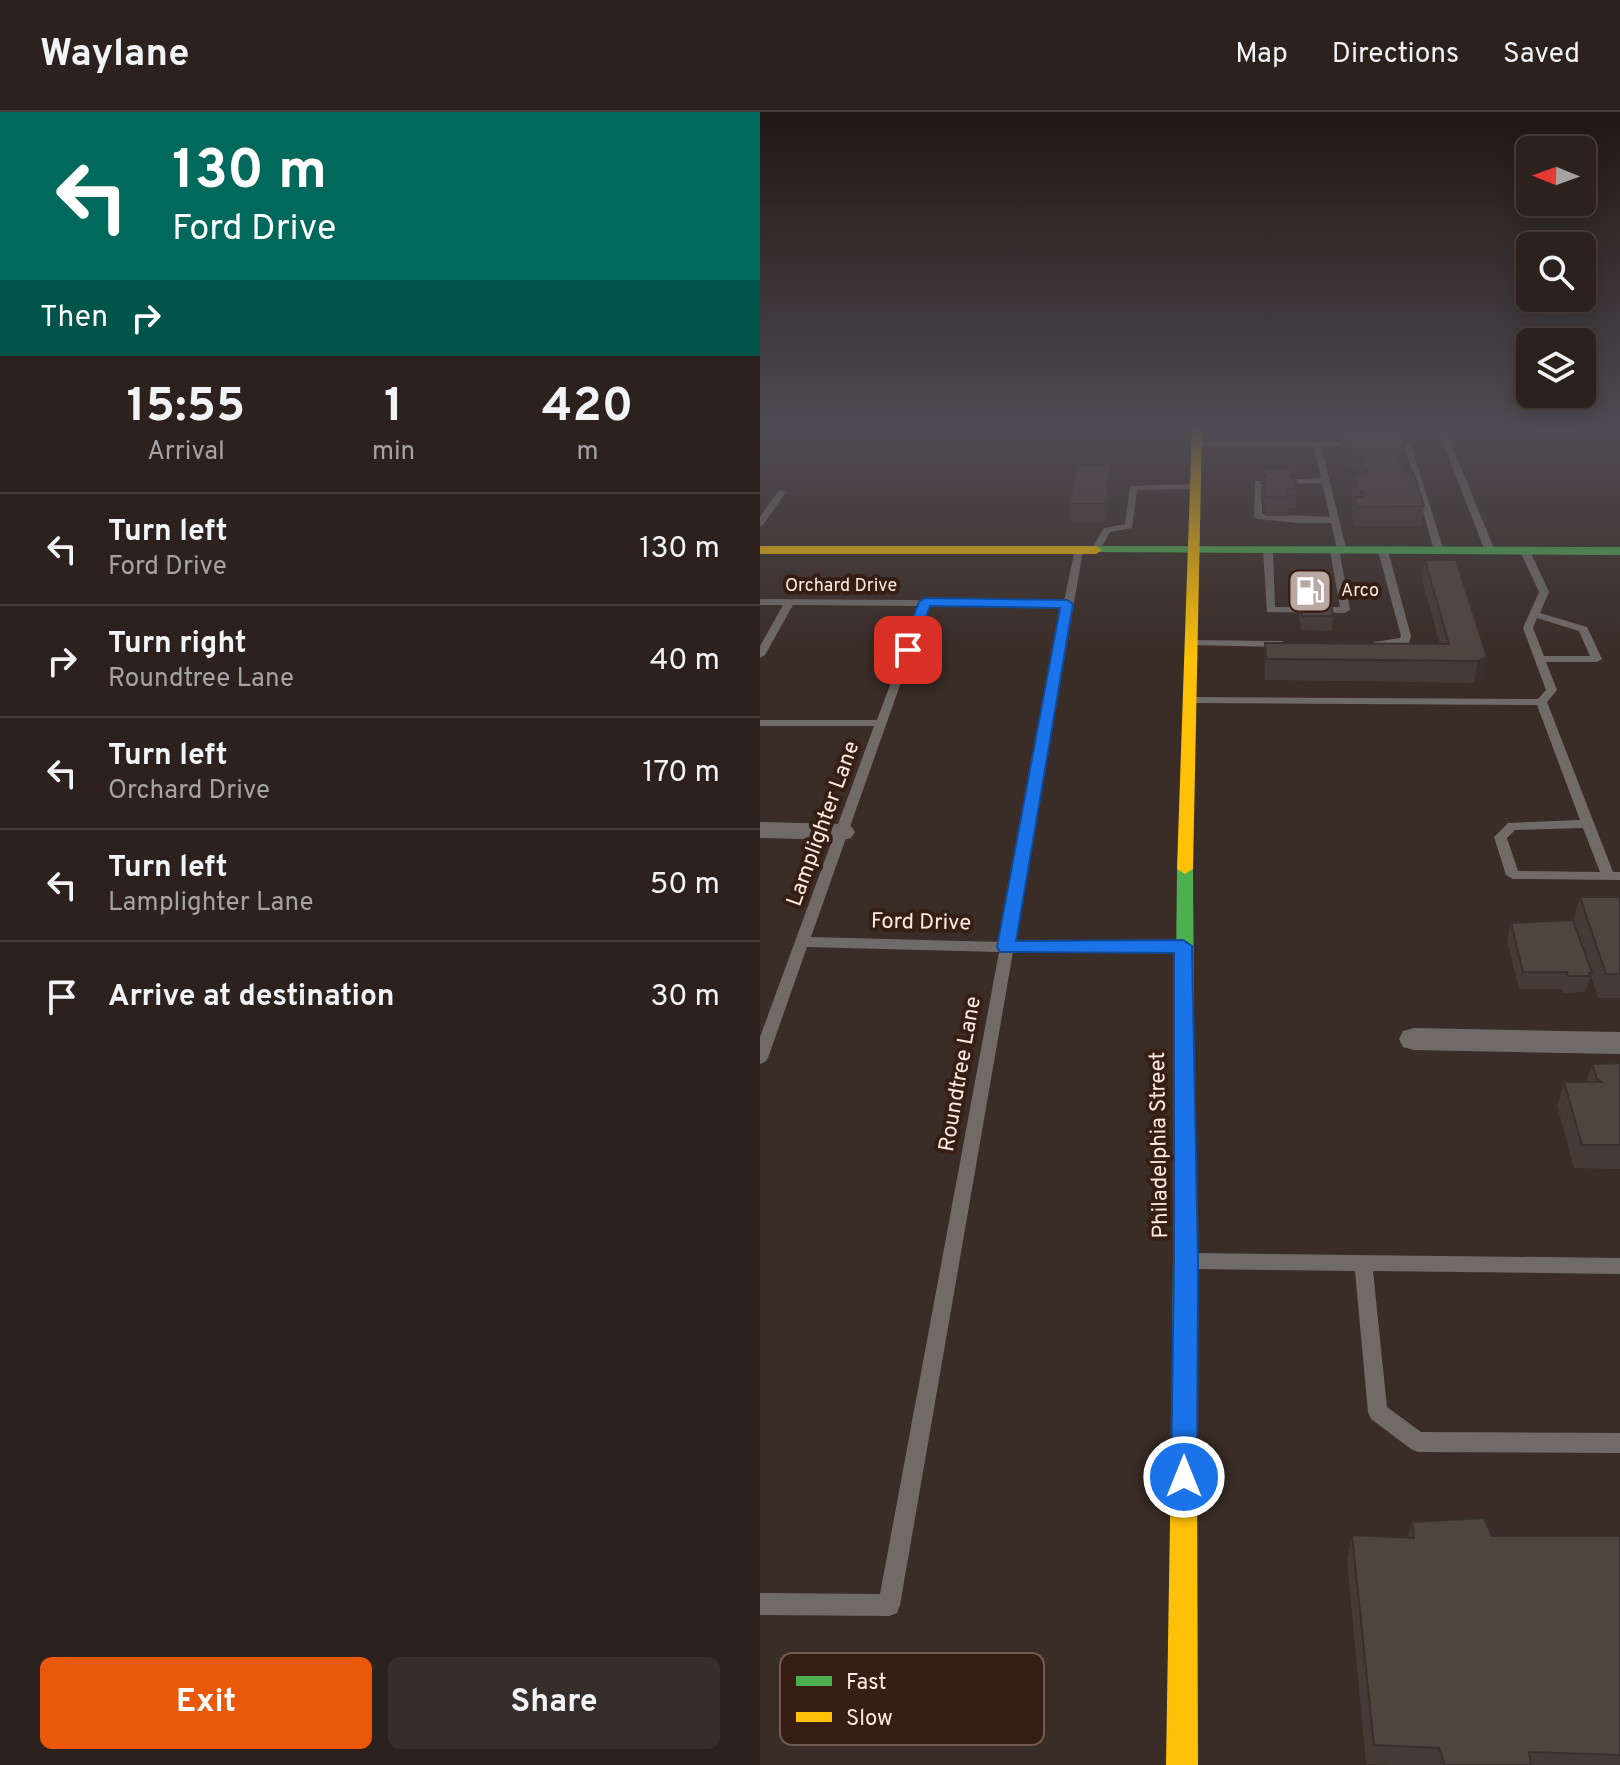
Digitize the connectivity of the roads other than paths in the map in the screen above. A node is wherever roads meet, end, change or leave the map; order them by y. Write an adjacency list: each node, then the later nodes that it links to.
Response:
1 (773, 505): 9 (lane)
2 (1131, 505): 11 (lane)
3 (1194, 505): 12 (main road, Philadelphia Street)
4 (1258, 505): 8 (lane)
5 (1331, 505): 8 (lane)
6 (1425, 505): 15 (lane)
7 (1472, 505): 16 (lane)
8 (1335, 520): 19 (lane)
9 (760, 523)
10 (760, 550): 11 (main road)
11 (1087, 550): 12 (main road); 23 (lane, Roundtree Lane)
12 (1193, 551): 13 (main road); 25 (main road, Philadelphia Street)
13 (1268, 551): 19 (main road); 19 (lane)
14 (1383, 551): 15 (main road); 19 (main road); 27 (lane)
15 (1439, 551): 16 (main road)
16 (1490, 551): 17 (main road)
17 (1525, 551): 18 (main road); 24 (lane)
18 (1620, 551)
19 (1338, 552)
20 (760, 602): 21 (lane, Orchard Drive)
21 (790, 602): 22 (lane, Orchard Drive); 28 (lane)
22 (925, 602): 23 (lane, Orchard Drive); 33 (lane, Lamplighter Lane)
23 (1067, 604): 40 (lane, Roundtree Lane)
24 (1534, 614): 29 (lane); 29 (lane)
25 (1190, 643): 26 (lane); 30 (main road, Philadelphia Street)
26 (1298, 644)
27 (1360, 644)
28 (760, 655)
29 (1540, 659): 31 (lane)
30 (1188, 700): 31 (lane); 39 (main road, Philadelphia Street)
31 (1541, 702): 34 (lane)
32 (760, 723): 33 (lane)
33 (881, 723): 36 (lane, Lamplighter Lane)
34 (1588, 824): 37 (lane); 37 (lane)
35 (760, 830): 36 (street)
36 (842, 832): 38 (lane, Lamplighter Lane)
37 (1614, 876)
38 (802, 942): 40 (lane, Ford Drive); 43 (lane, Lamplighter Lane)
39 (1183, 946): 40 (lane, Ford Drive); 44 (main road, Philadelphia Street)
40 (1006, 947): 48 (lane, Roundtree Lane)
41 (1414, 1039): 42 (street)
42 (1620, 1043)
43 (760, 1058)
44 (1186, 1261): 45 (lane); 49 (main road, Philadelphia Street)
45 (1363, 1263): 46 (lane); 47 (lane)
46 (1620, 1266)
47 (1620, 1443)
48 (760, 1604)
49 (1182, 1765)

